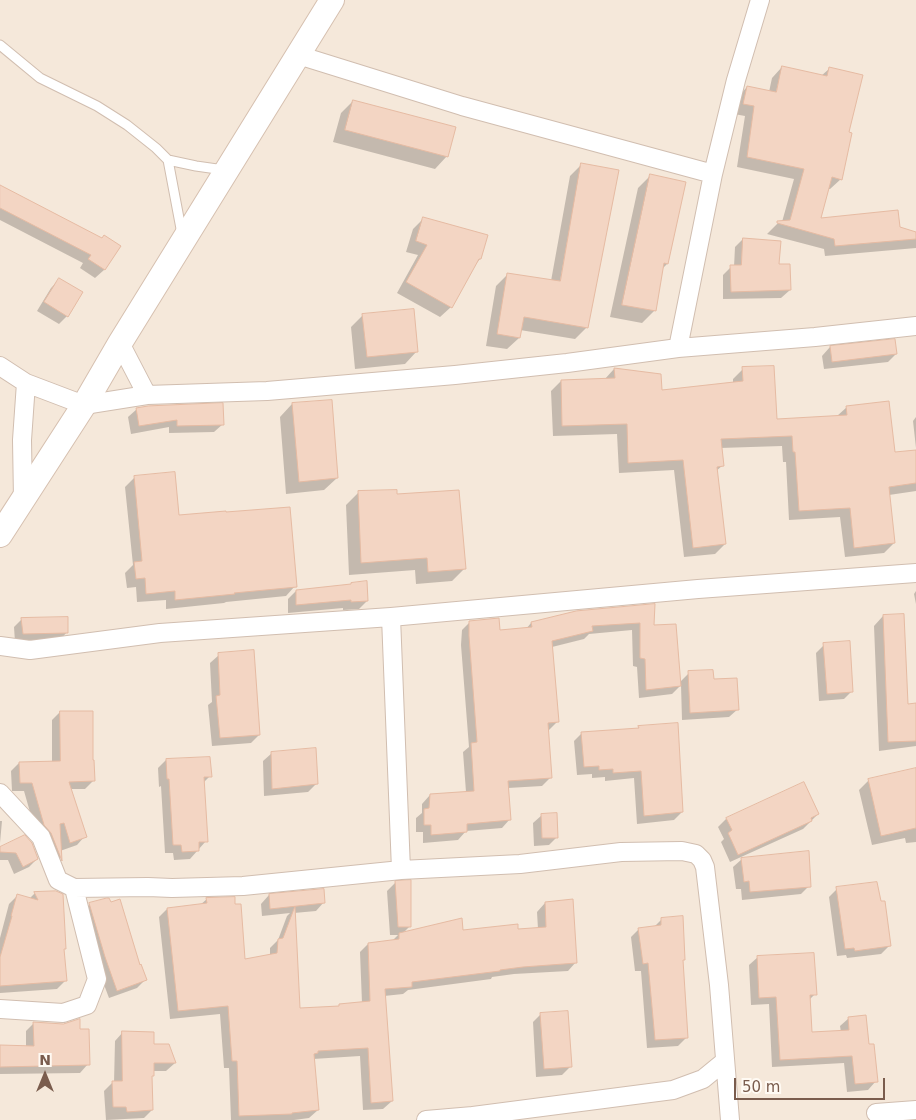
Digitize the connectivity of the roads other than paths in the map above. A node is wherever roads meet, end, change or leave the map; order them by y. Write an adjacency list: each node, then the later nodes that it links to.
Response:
1 (332, 0): 4 (main road)
2 (760, 0): 7 (street)
3 (0, 45): 5 (lane)
4 (298, 54): 6 (main road); 7 (street)
5 (168, 160): 6 (lane); 8 (lane)
6 (226, 170): 8 (main road)
7 (713, 174): 11 (street)
8 (183, 241): 10 (main road)
9 (916, 326): 11 (street)
10 (120, 343): 14 (street); 15 (main road)
11 (678, 348): 14 (street)
12 (0, 366): 13 (street)
13 (26, 383): 15 (street); 16 (street)
14 (147, 395): 15 (street)
15 (84, 405): 16 (main road)
16 (23, 499): 17 (main road)
17 (0, 535)
18 (916, 573): 19 (street)
19 (391, 617): 20 (street); 22 (street)
20 (0, 646)
21 (0, 794): 23 (street)
22 (402, 870): 23 (street); 25 (street)
23 (74, 888): 24 (street)
24 (0, 1009)
25 (725, 1061): 28 (street); 30 (street)
26 (916, 1110): 27 (street)
27 (876, 1113)
28 (473, 1118): 29 (street)
29 (426, 1120)
30 (730, 1120)

